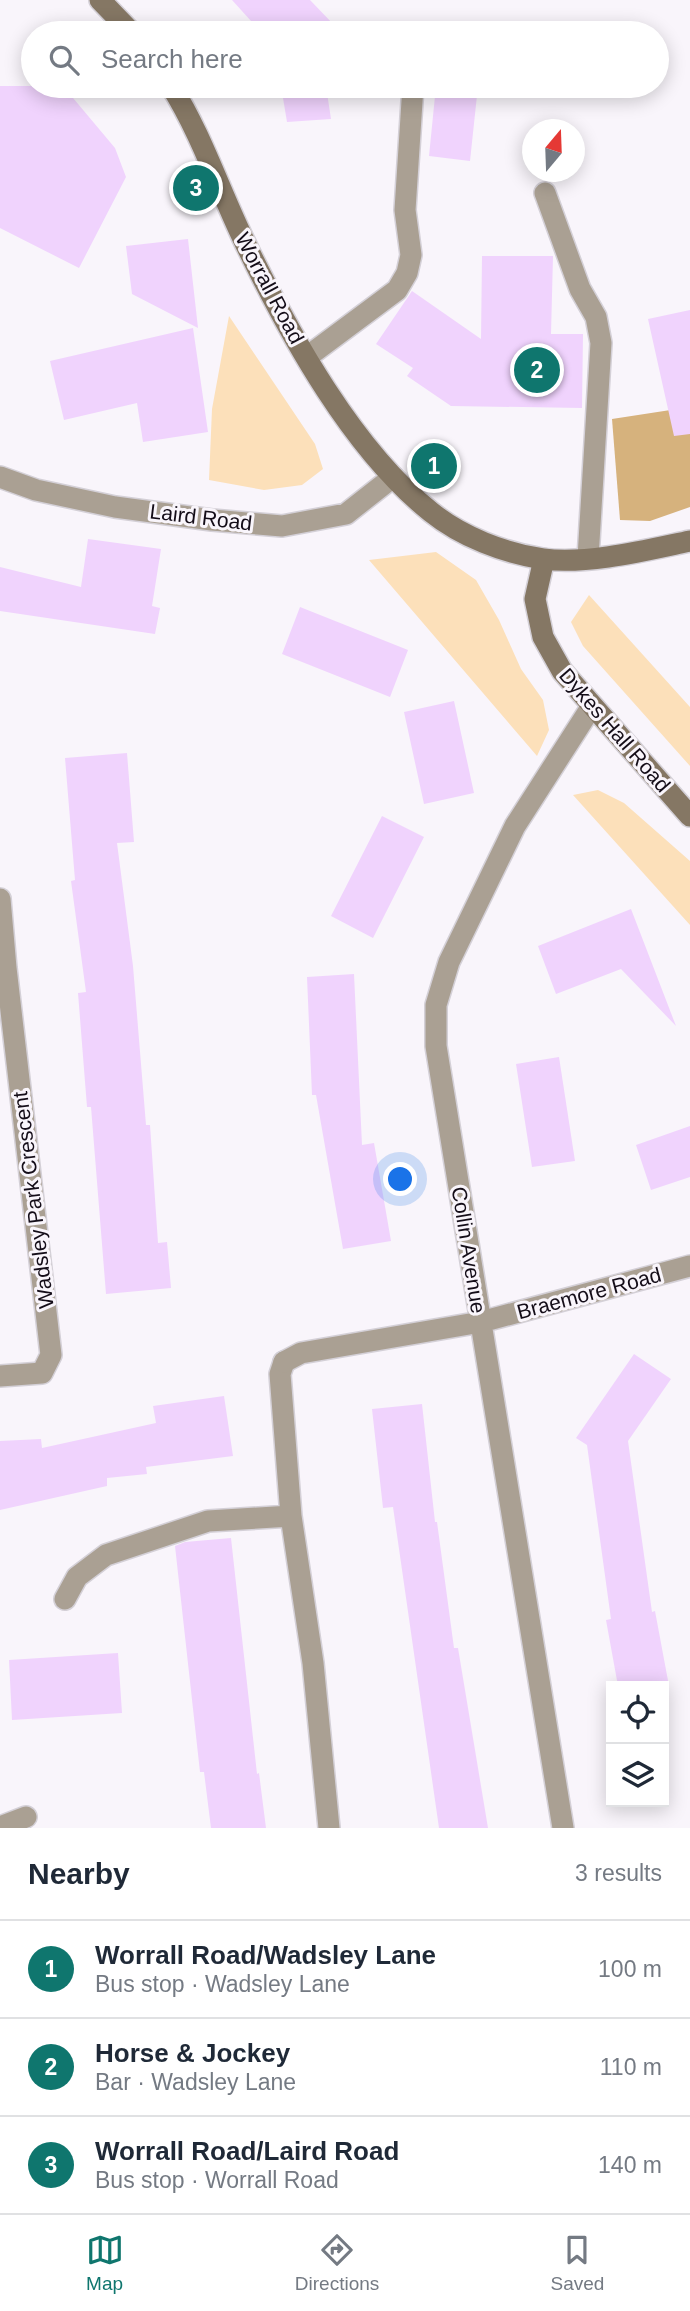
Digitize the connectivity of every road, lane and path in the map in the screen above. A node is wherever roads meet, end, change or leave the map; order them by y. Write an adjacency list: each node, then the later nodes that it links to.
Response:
1 (100, 0): 2 (street)
2 (120, 21)
3 (178, 98): 6 (street, Worrall Road)
4 (413, 98): 6 (street)
5 (545, 193): 10 (street)
6 (307, 357): 8 (street, Worrall Road)
7 (0, 477): 8 (street, Laird Road)
8 (393, 477): 11 (street, Worrall Road)
9 (690, 541): 10 (street, Worrall Road)
10 (589, 558): 11 (street, Worrall Road)
11 (544, 559): 12 (street, Dykes Hall Road)
12 (592, 706): 13 (street, Dykes Hall Road); 16 (street, Collin Avenue)
13 (690, 816)
14 (0, 899): 17 (street, Wadsley Park Crescent)
15 (690, 1266): 16 (street, Braemore Road)
16 (481, 1322): 18 (street, Braemore Road); 23 (street, Collin Avenue)
17 (0, 1376)
18 (291, 1516): 19 (street); 22 (street)
19 (65, 1599)
20 (26, 1817): 21 (street)
21 (0, 1827)
22 (329, 1828)
23 (563, 1828)

